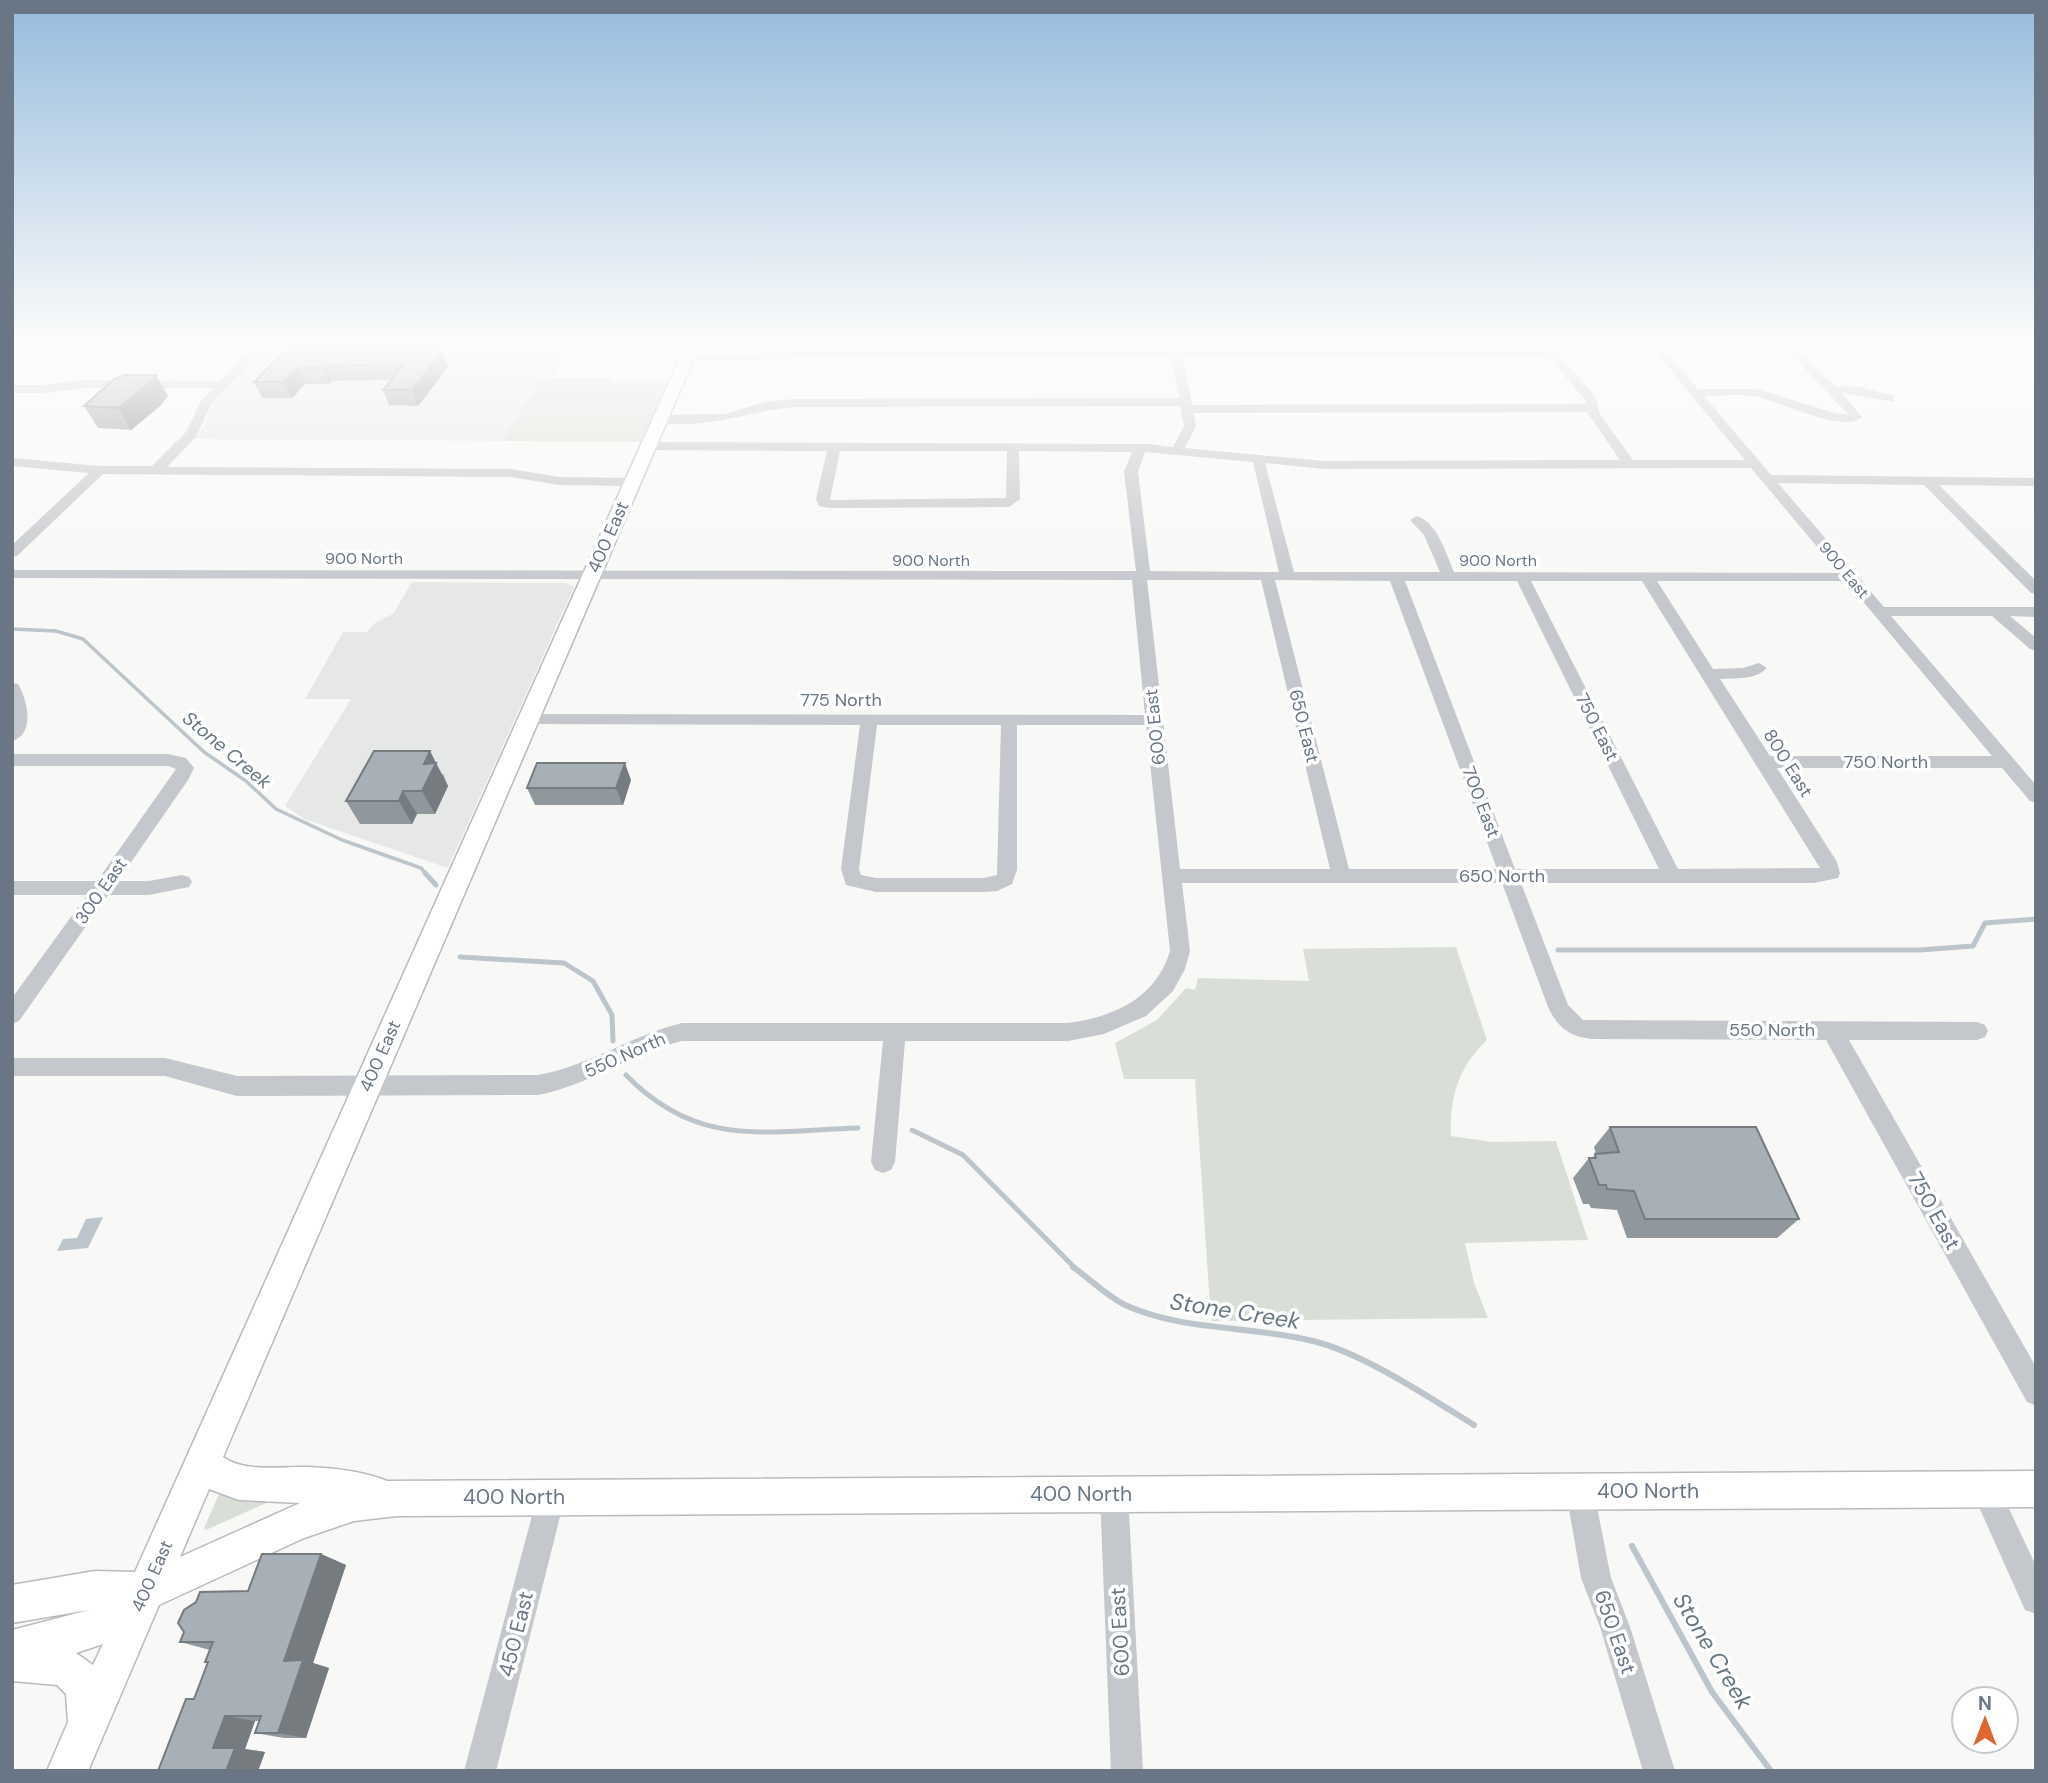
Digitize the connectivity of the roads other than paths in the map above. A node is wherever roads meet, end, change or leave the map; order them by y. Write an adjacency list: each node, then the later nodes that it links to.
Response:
1 (196, 425): 16 (street)
2 (657, 425): 6 (main road, 400 East)
3 (1189, 425): 10 (street)
4 (1603, 425): 14 (street)
5 (1722, 425): 13 (street, 900 East)
6 (649, 446): 7 (street); 19 (main road, 400 East)
7 (834, 447): 8 (street); 8 (street)
8 (1013, 448): 9 (street)
9 (1140, 448): 10 (street); 25 (street, 600 East)
10 (1178, 450): 11 (street)
11 (1259, 459): 14 (street); 27 (street)
12 (12, 462): 15 (street)
13 (1755, 464): 14 (street); 17 (street, 900 East)
14 (1630, 465)
15 (100, 470): 16 (street); 22 (street)
16 (156, 470): 19 (street)
17 (1768, 480): 18 (street); 32 (street, 900 East)
18 (1928, 481): 20 (street); 33 (street)
19 (633, 482): 24 (main road, 400 East)
20 (2036, 482)
21 (1417, 520): 29 (street)
22 (12, 553)
23 (12, 575): 24 (street, 900 North)
24 (591, 577): 25 (street, 900 North); 41 (main road, 400 East)
25 (1141, 577): 26 (street, 900 North); 44 (street, 600 East)
26 (1267, 577): 27 (street, 900 North); 52 (street, 650 East)
27 (1288, 577): 28 (street, 900 North)
28 (1396, 577): 29 (street, 900 North); 53 (street, 700 East)
29 (1449, 577): 30 (street, 900 North)
30 (1522, 577): 31 (street, 900 North); 54 (street, 750 East)
31 (1647, 577): 32 (street, 900 North); 39 (street, 800 East)
32 (1850, 578): 34 (street, 900 East)
33 (2036, 590)
34 (1879, 611): 35 (street); 48 (street, 900 East)
35 (1996, 612): 36 (street); 37 (street)
36 (2036, 612)
37 (2036, 646)
38 (1759, 668): 39 (street)
39 (1709, 674): 47 (street, 800 East)
40 (12, 688): 45 (street)
41 (528, 719): 42 (street, 775 North); 65 (main road, 400 East)
42 (869, 720): 43 (street, 775 North); 43 (street)
43 (1009, 720): 44 (street, 775 North)
44 (1154, 720): 51 (street, 600 East)
45 (12, 735)
46 (12, 760): 57 (street, 300 East)
47 (1765, 762): 48 (street, 750 North); 50 (street, 800 East)
48 (2007, 762): 49 (street, 900 East)
49 (2036, 797)
50 (1831, 873): 54 (street, 650 North)
51 (1171, 876): 52 (street, 650 North); 58 (street, 600 East)
52 (1341, 876): 53 (street, 650 North)
53 (1509, 876): 54 (street, 650 North); 60 (street, 700 East)
54 (1672, 876)
55 (182, 882): 57 (street)
56 (12, 888): 57 (street)
57 (102, 888): 59 (street, 300 East)
58 (1150, 1000): 62 (street, 550 North)
59 (12, 1015)
60 (1570, 1024): 61 (street, 550 North)
61 (1832, 1030): 63 (street, 550 North); 67 (street, 750 East)
62 (895, 1031): 65 (street, 550 North); 66 (street)
63 (1977, 1031)
64 (12, 1067): 65 (street, 550 North)
65 (367, 1085): 68 (main road, 400 East)
66 (883, 1161)
67 (2036, 1393)
68 (202, 1463): 74 (main road); 75 (main road, 400 East)
69 (1985, 1489): 70 (main road, 400 North); 71 (main road, 400 North); 76 (street)
70 (2036, 1489)
71 (1580, 1492): 72 (main road, 400 North); 84 (street, 650 East)
72 (1114, 1494): 73 (main road, 400 North); 83 (street, 600 East)
73 (551, 1497): 74 (main road, 400 North); 82 (street, 450 East)
74 (397, 1498): 75 (main road, 400 North)
75 (145, 1592): 77 (main road); 78 (main road, 400 North); 80 (main road, 400 East)
76 (2036, 1599)
77 (12, 1604)
78 (12, 1649)
79 (12, 1661): 80 (main road)
80 (86, 1728): 81 (main road, 400 East)
81 (67, 1771)
82 (481, 1771)
83 (1127, 1771)
84 (1659, 1771)

